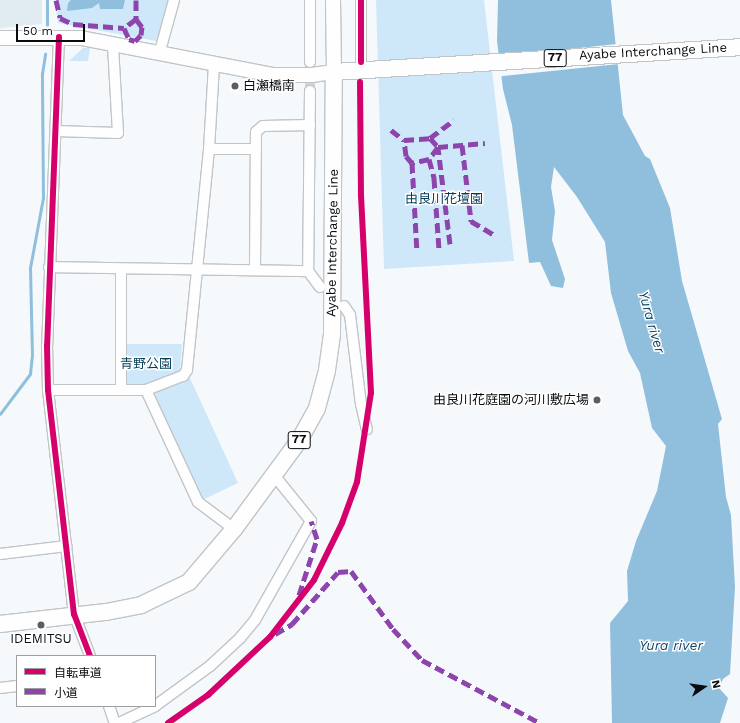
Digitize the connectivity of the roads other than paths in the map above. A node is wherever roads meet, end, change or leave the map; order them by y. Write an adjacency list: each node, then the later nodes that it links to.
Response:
1 (174, 0): 9 (street)
2 (310, 0): 10 (street)
3 (333, 0): 13 (street)
4 (361, 0): 12 (street)
5 (59, 37): 6 (street); 7 (street); 16 (street)
6 (0, 38)
7 (114, 45): 9 (street); 16 (street)
8 (740, 47): 12 (main road, Ayabe Interchange Line / 77)
9 (160, 52): 11 (street)
10 (310, 62)
11 (214, 65): 13 (street); 17 (street)
12 (365, 65): 13 (main road, Ayabe Interchange Line / 77)
13 (334, 72): 30 (main road, Ayabe Interchange Line / 77)
14 (310, 92): 15 (street)
15 (310, 125): 18 (street); 23 (street)
16 (56, 130): 19 (street)
17 (209, 149): 18 (street); 20 (street)
18 (256, 149): 22 (street)
19 (49, 267): 21 (street); 26 (street)
20 (195, 269): 21 (street); 22 (street); 28 (street)
21 (121, 270): 27 (street)
22 (255, 270): 23 (street)
23 (308, 271): 24 (street)
24 (320, 287)
25 (344, 306): 29 (street)
26 (48, 390): 27 (street); 32 (street)
27 (121, 390): 28 (street)
28 (146, 390): 31 (street)
29 (366, 428)
30 (274, 474): 31 (main road, Ayabe Interchange Line / 77); 39 (street)
31 (234, 529): 34 (main road, Ayabe Interchange Line / 77)
32 (68, 546): 33 (street); 34 (street)
33 (0, 554)
34 (74, 614): 35 (main road, Ayabe Interchange Line / 77); 36 (street)
35 (0, 624)
36 (90, 655)
37 (16, 686): 38 (street)
38 (0, 688)
39 (156, 705)
40 (108, 707): 42 (street)
41 (152, 707): 43 (street)
42 (115, 723)
43 (119, 723)

